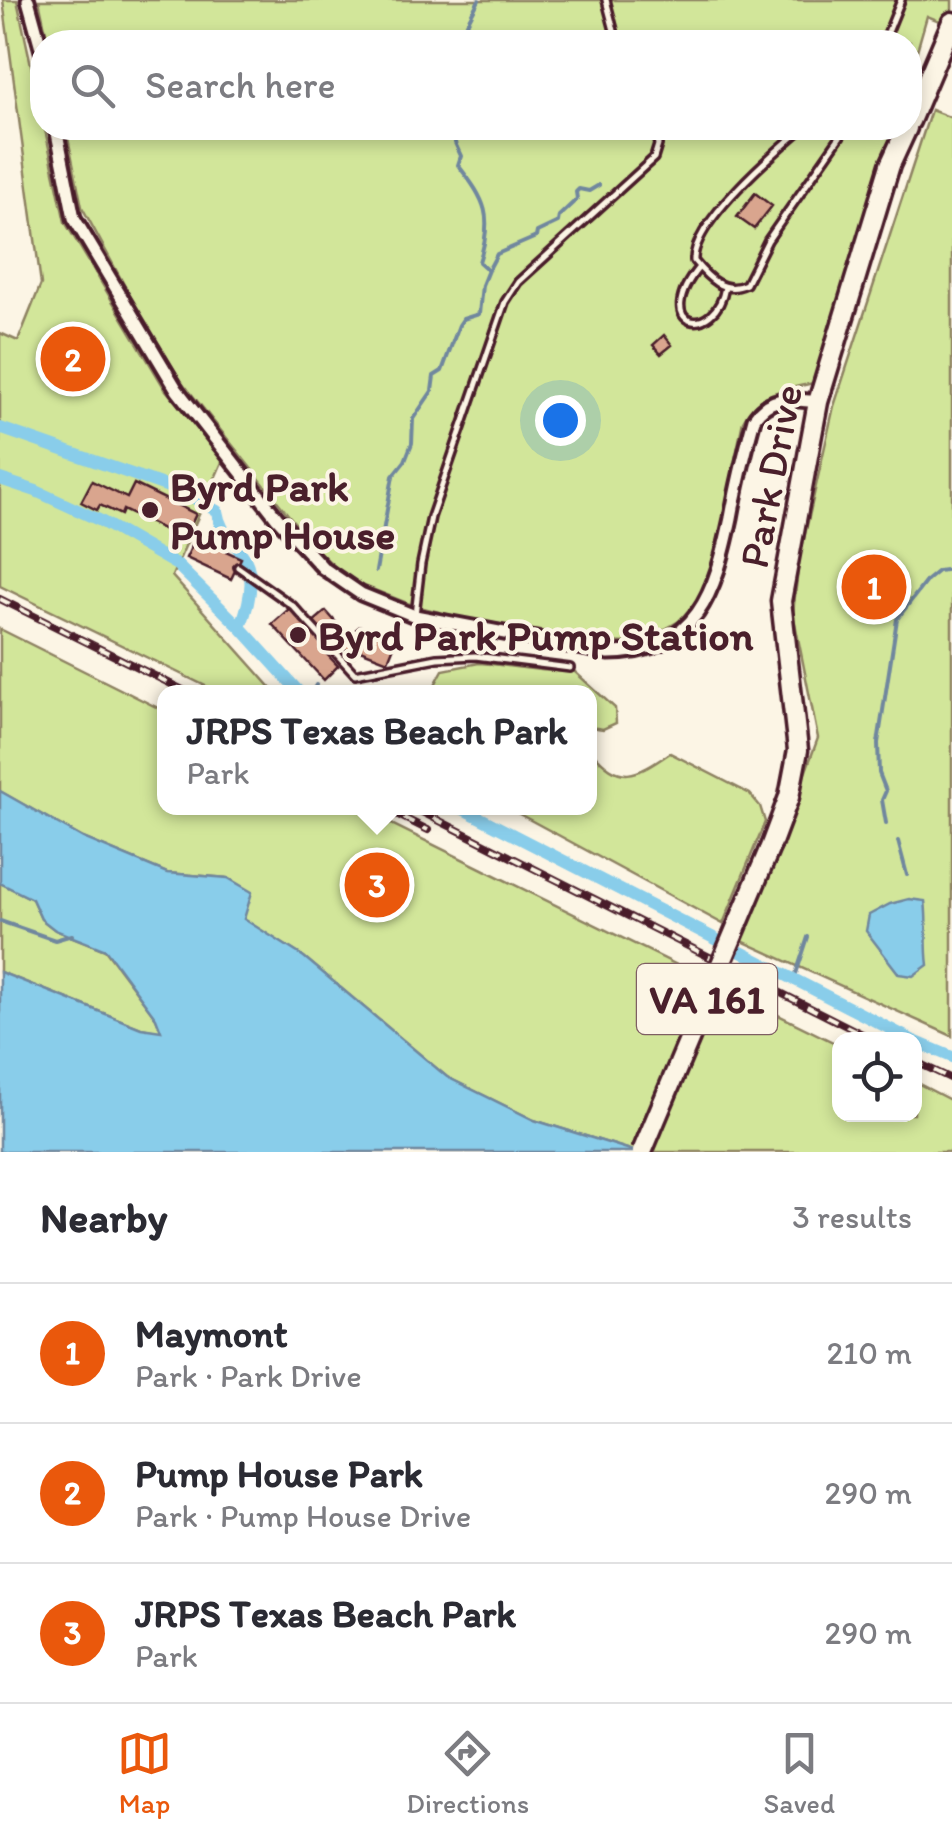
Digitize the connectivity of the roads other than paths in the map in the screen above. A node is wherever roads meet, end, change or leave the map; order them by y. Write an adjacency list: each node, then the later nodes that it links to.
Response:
1 (28, 0): 5 (street)
2 (606, 0): 6 (lane)
3 (901, 0): 7 (lane)
4 (952, 22): 8 (main road, Park Drive / VA 161)
5 (36, 30)
6 (614, 30)
7 (889, 30)
8 (922, 92)
9 (58, 140): 18 (street)
10 (657, 140): 18 (lane)
11 (789, 140): 14 (lane)
12 (838, 140): 15 (lane)
13 (901, 140): 16 (main road, Park Drive / VA 161)
14 (699, 266): 15 (lane); 15 (lane)
15 (726, 286)
16 (818, 402): 18 (street); 20 (main road, Park Drive / VA 161, bridge)
17 (238, 567): 19 (lane)
18 (415, 616)
19 (570, 668)
20 (642, 1152)

